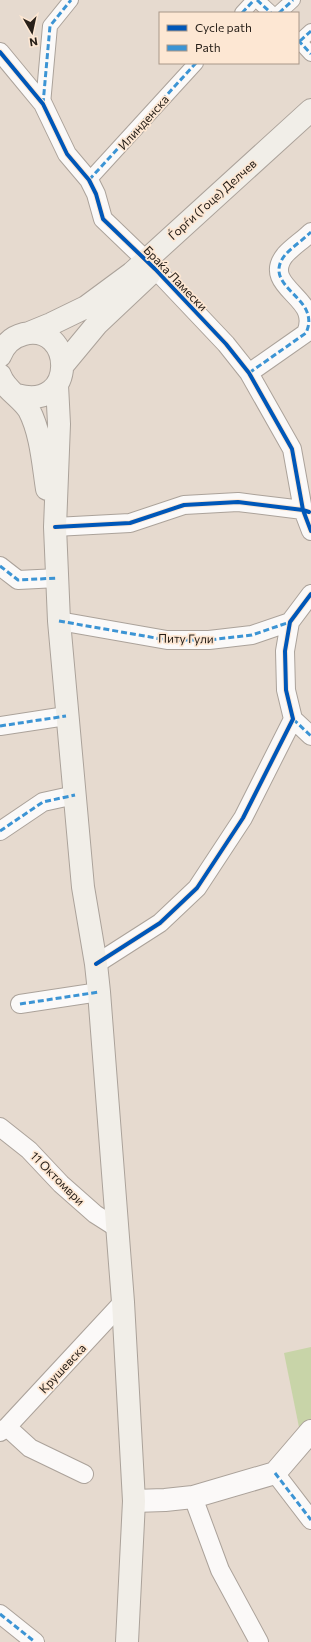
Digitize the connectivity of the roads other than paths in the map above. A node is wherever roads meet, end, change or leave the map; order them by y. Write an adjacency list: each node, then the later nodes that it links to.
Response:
1 (71, 0): 13 (street)
2 (254, 0): 5 (street)
3 (257, 0): 6 (street)
4 (292, 0): 7 (street)
5 (243, 12)
6 (270, 12)
7 (280, 12)
8 (311, 31): 9 (street)
9 (299, 41): 11 (street)
10 (0, 52): 13 (street, Браќа Ламески)
11 (311, 54)
12 (195, 64): 16 (street, Илинденска)
13 (43, 104): 16 (street, Браќа Ламески)
14 (311, 110): 18 (main road, Ѓорѓи (Гоце) Делчев)
15 (311, 128): 18 (main road, Ѓорѓи (Гоце) Делчев)
16 (90, 180): 18 (street, Браќа Ламески)
17 (311, 232): 21 (street)
18 (150, 265): 19 (main road, Ѓорѓи (Гоце) Делчев); 21 (street, Браќа Ламески); 23 (main road, Ѓорѓи (Гоце) Делчев)
19 (28, 333): 20 (main road, Ѓорѓи (Гоце) Делчев); 23 (main road)
20 (1, 351)
21 (249, 373): 25 (street, Браќа Ламески)
22 (0, 375): 24 (main road)
23 (60, 375): 24 (main road, Ѓорѓи (Гоце) Делчев); 26 (main road)
24 (8, 394): 26 (main road)
25 (307, 511): 26 (street); 27 (street, Браќа Ламески)
26 (54, 527): 29 (main road)
27 (311, 531)
28 (0, 566): 29 (street)
29 (58, 578): 31 (main road)
30 (311, 594): 32 (street)
31 (58, 621): 32 (street, Питу Гули); 33 (main road)
32 (290, 622): 34 (street)
33 (66, 716): 35 (street); 37 (main road)
34 (293, 719): 36 (street); 39 (street)
35 (0, 726)
36 (311, 736)
37 (75, 795): 38 (street); 39 (main road)
38 (0, 831)
39 (96, 964): 40 (main road)
40 (99, 992): 41 (street); 43 (main road)
41 (20, 1004)
42 (0, 1127): 43 (street, 11 Октомври)
43 (117, 1228): 44 (main road)
44 (123, 1302): 45 (street, Крушевска); 50 (main road)
45 (3, 1430): 48 (street)
46 (311, 1431): 47 (street)
47 (274, 1473): 49 (street); 51 (street)
48 (84, 1474)
49 (193, 1496): 50 (street); 53 (street)
50 (134, 1502): 55 (main road)
51 (311, 1520)
52 (0, 1614): 54 (street)
53 (256, 1635): 56 (street)
54 (35, 1642)
55 (127, 1642)
56 (273, 1642)

